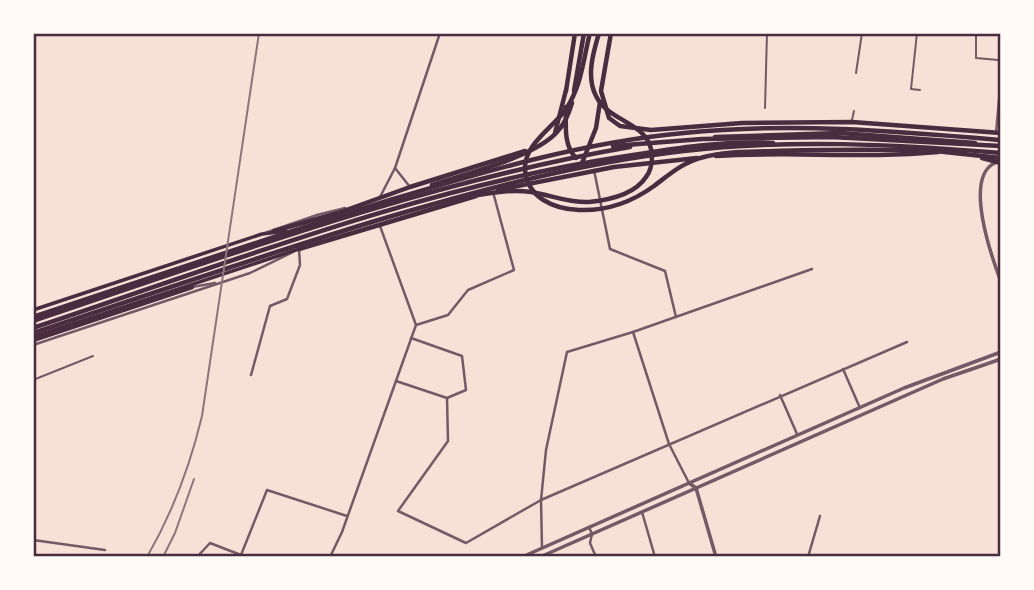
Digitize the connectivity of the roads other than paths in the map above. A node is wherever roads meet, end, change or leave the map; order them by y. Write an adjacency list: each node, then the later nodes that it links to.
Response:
1 (440, 33): 38 (street)
2 (575, 33): 14 (main road)
3 (584, 33): 51 (main road)
4 (590, 33): 28 (main road)
5 (599, 33): 49 (main road)
6 (611, 33): 16 (main road)
7 (766, 33): 17 (street)
8 (862, 33): 12 (street)
9 (917, 33): 15 (street)
10 (976, 33): 11 (street)
11 (998, 60)
12 (856, 73)
13 (1001, 77): 21 (street)
14 (566, 90): 33 (main road); 37 (main road)
15 (920, 90)
16 (601, 91): 20 (main road); 31 (main road)
17 (765, 108)
18 (854, 111): 19 (street)
19 (852, 122): 20 (main road); 21 (main road)
20 (742, 124): 22 (main road)
21 (998, 133)
22 (742, 135): 26 (main road); 31 (main road)
23 (1001, 140): 27 (main road)
24 (729, 144): 25 (main road); 32 (main road); 34 (main road)
25 (796, 144): 29 (main road); 30 (main road)
26 (1001, 146): 27 (main road)
27 (588, 148): 51 (main road)
28 (967, 150): 35 (main road); 49 (main road)
29 (939, 152): 30 (main road); 35 (main road)
30 (796, 154): 32 (main road)
31 (585, 155): 33 (main road); 36 (main road)
32 (729, 156): 39 (main road)
33 (574, 157): 36 (main road); 41 (main road)
34 (600, 160): 36 (main road); 39 (main road)
35 (1000, 160): 68 (street)
36 (582, 163): 42 (main road); 43 (main road)
37 (479, 166): 41 (main road); 44 (main road); 45 (main road)
38 (395, 167): 45 (street); 48 (street)
39 (602, 169): 40 (main road)
40 (594, 170): 42 (main road); 73 (street)
41 (508, 172): 43 (street); 44 (main road)
42 (584, 172): 46 (main road)
43 (509, 178): 58 (main road)
44 (462, 184): 47 (main road)
45 (412, 186): 47 (street); 48 (main road)
46 (493, 191): 53 (main road); 75 (street)
47 (418, 197): 52 (main road)
48 (380, 198): 50 (main road)
49 (454, 198): 77 (main road)
50 (351, 209): 52 (street); 54 (main road); 56 (street)
51 (344, 215): 74 (main road)
52 (354, 216): 55 (main road)
53 (379, 224): 57 (main road); 75 (street)
54 (274, 231): 55 (main road); 56 (main road)
55 (302, 232): 60 (main road)
56 (262, 234): 59 (main road)
57 (299, 249): 61 (main road); 69 (street); 84 (street)
58 (255, 253): 62 (main road); 63 (main road)
59 (202, 254): 60 (street); 67 (main road)
60 (206, 263): 71 (main road)
61 (256, 263): 63 (main road); 65 (main road)
62 (223, 264): 63 (main road); 77 (main road)
63 (239, 264): 65 (main road)
64 (812, 269): 73 (street)
65 (223, 273): 66 (main road)
66 (211, 277): 70 (main road); 77 (main road)
67 (128, 278): 71 (street); 72 (main road)
68 (1001, 282)
69 (218, 283): 70 (street); 77 (street)
70 (192, 287): 77 (main road)
71 (131, 288): 74 (main road)
72 (33, 310)
73 (676, 317): 76 (street)
74 (33, 319)
75 (416, 325): 78 (street)
76 (633, 332): 91 (street); 94 (street)
77 (33, 337)
78 (411, 338): 86 (street); 88 (street)
79 (907, 342): 83 (street)
80 (1001, 352): 89 (street)
81 (93, 356): 85 (street)
82 (1001, 359): 93 (street)
83 (842, 369): 87 (street); 89 (street)
84 (251, 375)
85 (33, 380)
86 (396, 381): 88 (street); 96 (street)
87 (780, 395): 90 (street); 91 (street)
88 (446, 398): 94 (street)
89 (860, 408): 90 (street)
90 (798, 435): 92 (street)
91 (669, 444): 92 (street); 94 (street)
92 (689, 483): 93 (street); 98 (street)
93 (696, 488): 95 (street); 109 (street)
94 (541, 500): 101 (street)
95 (642, 512): 99 (street); 108 (street)
96 (348, 516): 104 (street); 105 (street)
97 (820, 516): 110 (street)
98 (589, 527): 99 (street); 101 (street)
99 (592, 534): 103 (street); 107 (street)
100 (33, 540): 102 (street)
101 (542, 548): 103 (street); 106 (street)
102 (105, 550)
103 (542, 556)
104 (197, 557)
105 (330, 557)
106 (522, 557)
107 (596, 557)
108 (655, 557)
109 (716, 557)
110 (808, 557)

